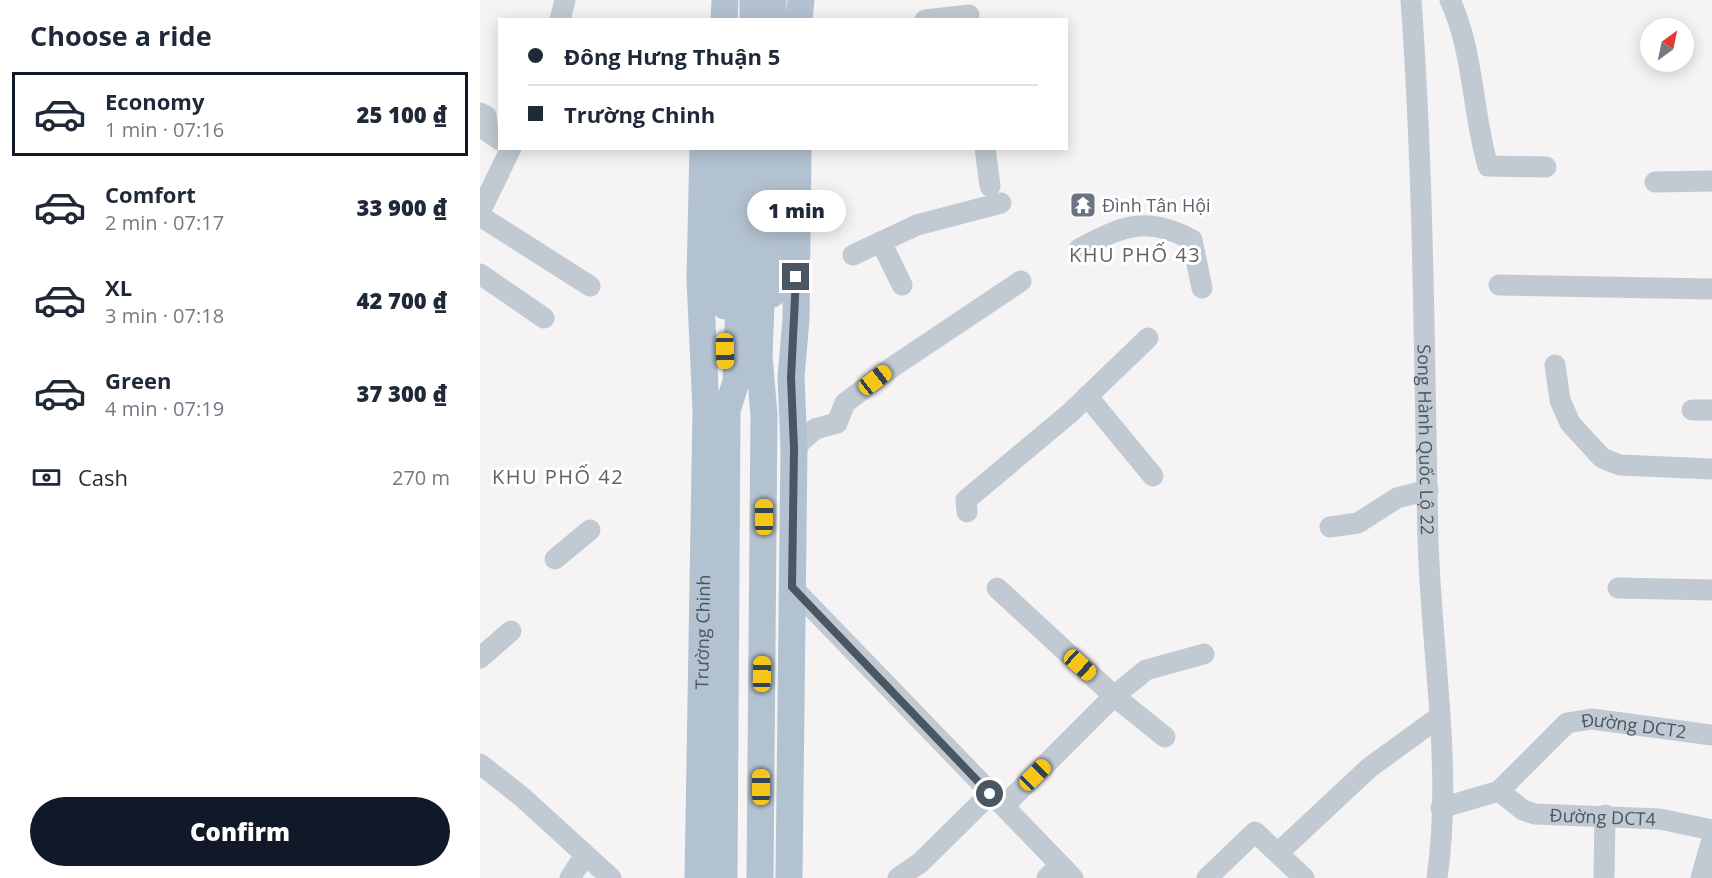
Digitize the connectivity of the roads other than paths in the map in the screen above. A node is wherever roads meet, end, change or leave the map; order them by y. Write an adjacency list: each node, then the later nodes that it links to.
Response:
1 (565, 0): 10 (street)
2 (707, 0): 11 (main road)
3 (725, 0): 12 (main road)
4 (753, 0): 13 (main road)
5 (773, 0): 14 (main road)
6 (801, 0): 15 (main road)
7 (1410, 0): 53 (street, Song Hành Quốc Lộ 22)
8 (1450, 0): 26 (street)
9 (968, 12): 16 (street)
10 (560, 18)
11 (706, 18)
12 (724, 18)
13 (753, 18)
14 (773, 18)
15 (799, 18)
16 (936, 18)
17 (480, 113): 18 (street)
18 (498, 139)
19 (511, 150): 29 (street)
20 (703, 150): 45 (main road, Trường Chinh)
21 (724, 150): 47 (main road)
22 (750, 150): 30 (main road, Trường Chinh)
23 (772, 150): 48 (main road)
24 (798, 150): 44 (main road, Trường Chinh)
25 (985, 150): 31 (street)
26 (1546, 167)
27 (1712, 181): 28 (street)
28 (1655, 182)
29 (480, 214): 38 (street)
30 (748, 238): 47 (main road, Trường Chinh); 48 (main road, Trường Chinh)
31 (881, 242): 33 (street); 36 (street)
32 (1078, 249): 39 (street)
33 (853, 255)
34 (480, 274): 41 (street)
35 (1021, 281): 49 (street)
36 (902, 285)
37 (1499, 285): 40 (street)
38 (590, 286)
39 (1202, 288)
40 (1712, 290)
41 (544, 318)
42 (1148, 338): 46 (street)
43 (1555, 365): 51 (street)
44 (791, 378): 49 (main road, Trường Chinh); 55 (main road, Trường Chinh)
45 (705, 386): 50 (main road, Trường Chinh); 82 (main road, Trường Chinh)
46 (1087, 396): 52 (street); 54 (street)
47 (726, 410): 50 (main road, Trường Chinh)
48 (764, 415): 55 (main road, Trường Chinh)
49 (794, 448): 59 (main road, Trường Chinh)
50 (726, 453): 83 (main road, Trường Chinh)
51 (1712, 469)
52 (1153, 476)
53 (1428, 490): 56 (street); 67 (street, Song Hành Quốc Lộ 22)
54 (967, 512)
55 (764, 517): 84 (main road, Trường Chinh)
56 (1330, 527)
57 (590, 531): 58 (street)
58 (555, 558)
59 (792, 587): 72 (street); 85 (main road, Trường Chinh)
60 (997, 588): 66 (street)
61 (1618, 588): 62 (street)
62 (1712, 590)
63 (511, 631): 65 (street)
64 (1204, 654): 66 (street)
65 (480, 658)
66 (1114, 696): 69 (street); 72 (street)
67 (1439, 717): 73 (street, Song Hành Quốc Lộ 22); 77 (street)
68 (1712, 735): 71 (street, Đường DCT2)
69 (1165, 737)
70 (480, 764): 78 (street)
71 (1499, 792): 73 (street, Đường DCT2); 74 (street, Đường DCT4)
72 (997, 800): 79 (street); 86 (street)
73 (1441, 808): 89 (street, Song Hành Quốc Lộ 22)
74 (1605, 815): 75 (street, Đường DCT4); 90 (street)
75 (1712, 830)
76 (1712, 839): 91 (street)
77 (1278, 853): 87 (street); 88 (street)
78 (585, 855): 80 (street); 81 (street)
79 (1060, 874)
80 (570, 878)
81 (611, 878)
82 (698, 878)
83 (724, 878)
84 (760, 878)
85 (789, 878)
86 (898, 878)
87 (1207, 878)
88 (1304, 878)
89 (1437, 878)
90 (1604, 878)
91 (1701, 878)

